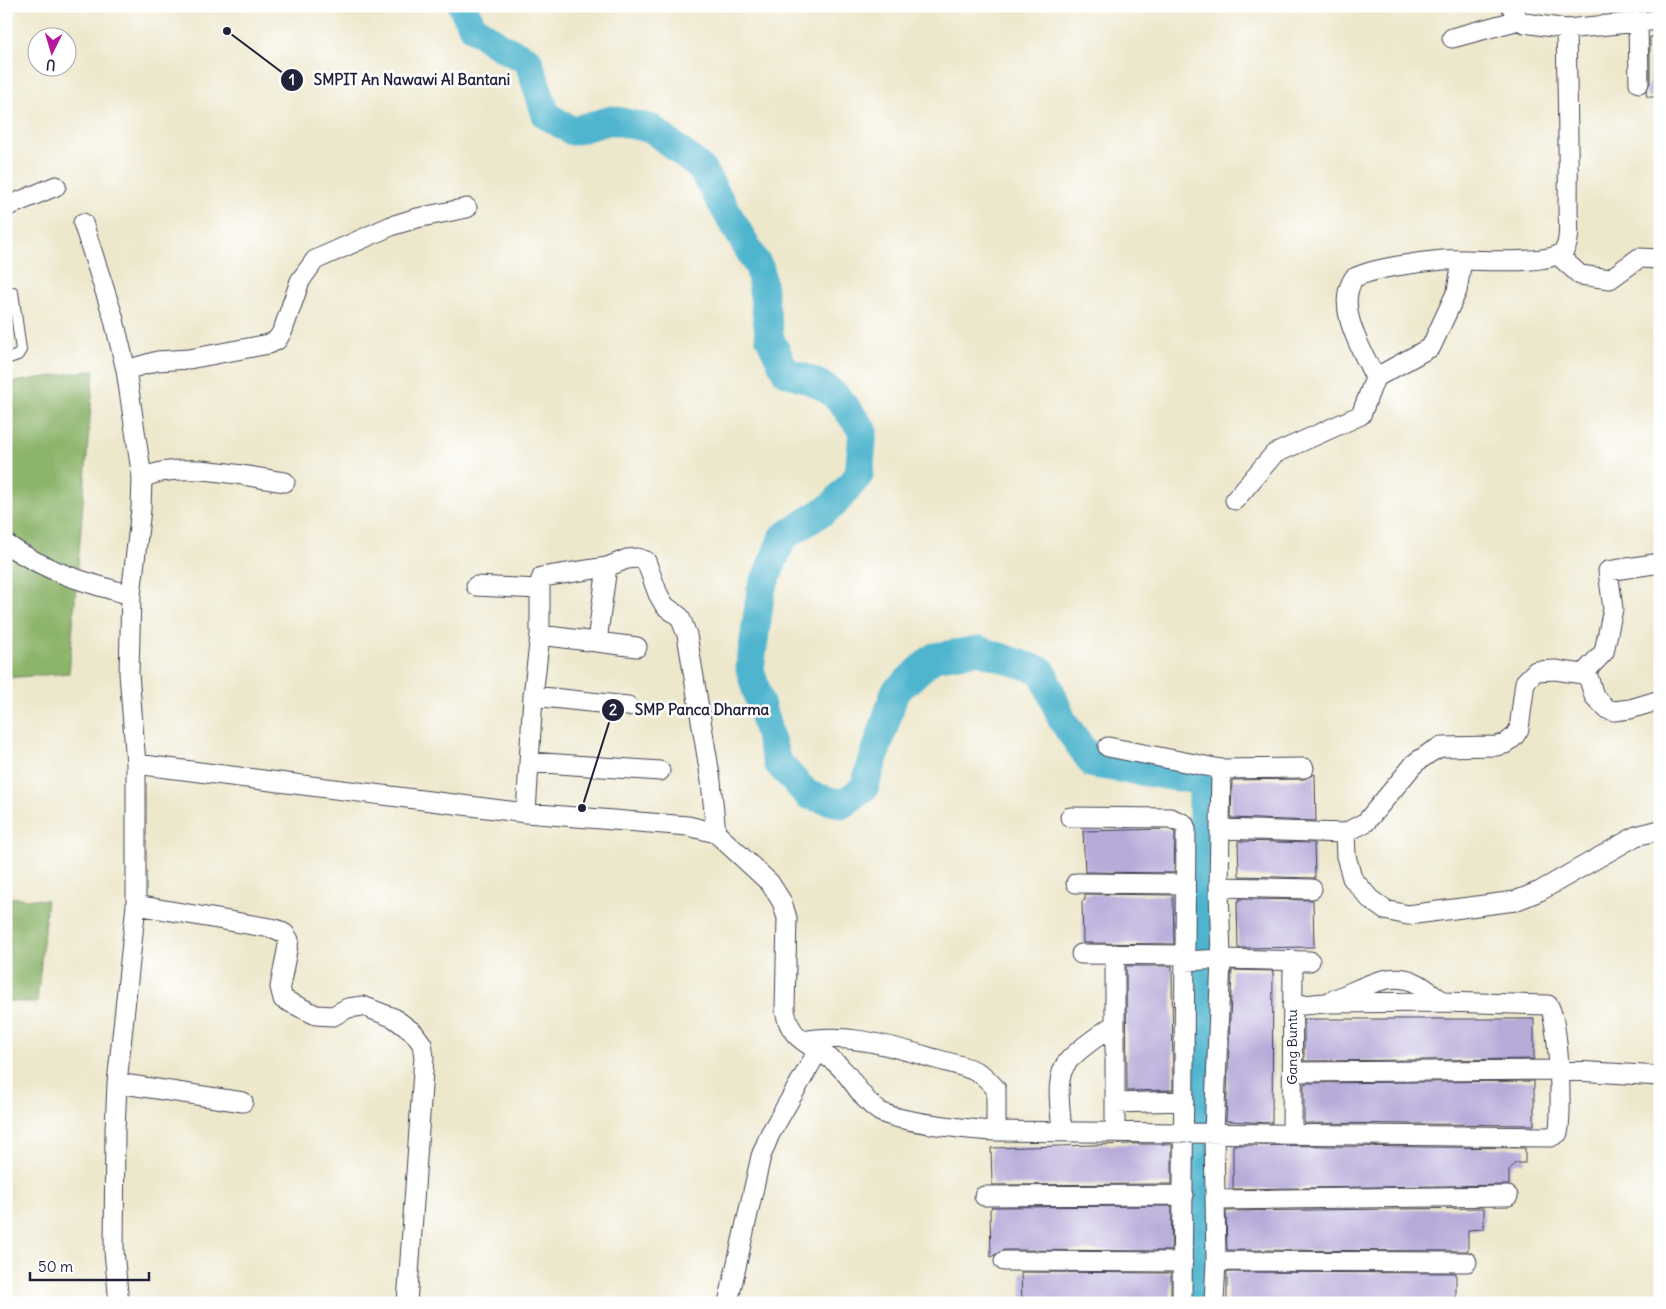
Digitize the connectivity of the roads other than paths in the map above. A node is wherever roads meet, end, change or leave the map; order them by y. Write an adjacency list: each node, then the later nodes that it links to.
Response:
1 (1515, 13): 4 (street); 5 (street)
2 (1660, 20): 3 (street)
3 (1638, 21): 4 (street); 6 (street)
4 (1566, 29): 11 (street)
5 (1452, 38)
6 (1639, 83)
7 (56, 186): 8 (street)
8 (7, 206)
9 (467, 208): 16 (street)
10 (83, 224): 16 (street)
11 (1559, 256): 12 (street); 13 (street)
12 (1660, 259)
13 (1462, 260): 17 (street); 17 (street)
14 (13, 292): 15 (lane)
15 (6, 359)
16 (126, 370): 18 (street)
17 (1375, 378): 20 (street)
18 (142, 478): 19 (street); 26 (street)
19 (285, 482)
20 (1235, 500)
21 (6, 544): 26 (street)
22 (1660, 563): 30 (street)
23 (607, 567): 25 (street); 28 (street); 44 (street)
24 (476, 586): 25 (street)
25 (539, 589): 27 (street)
26 (131, 595): 36 (street)
27 (540, 635): 28 (street); 31 (street)
28 (597, 642): 29 (street)
29 (637, 647)
30 (1583, 674): 32 (street); 45 (street)
31 (533, 696): 33 (street); 35 (street)
32 (1660, 700)
33 (628, 706)
34 (1108, 746): 38 (street)
35 (530, 762): 39 (street); 40 (street)
36 (136, 764): 40 (street); 50 (street)
37 (1304, 768): 38 (street)
38 (1221, 769): 42 (street)
39 (660, 771)
40 (526, 813): 44 (street)
41 (1070, 817): 47 (street)
42 (1220, 829): 45 (street); 48 (street)
43 (1660, 830): 45 (street)
44 (716, 833): 57 (street)
45 (1344, 833)
46 (1076, 883): 47 (street)
47 (1185, 884): 53 (street)
48 (1219, 887): 49 (street); 54 (street)
49 (1312, 889)
50 (136, 905): 61 (street); 80 (street)
51 (1081, 954): 52 (street)
52 (1115, 954): 53 (street); 56 (street)
53 (1186, 959): 54 (street); 62 (street)
54 (1215, 959): 55 (street, Gang Buntu); 68 (street)
55 (1292, 1006): 58 (street); 59 (street, Gang Buntu)
56 (1115, 1024): 64 (street); 66 (street)
57 (810, 1046): 65 (street); 65 (street); 81 (street)
58 (1559, 1070): 59 (street); 60 (street); 70 (street)
59 (1292, 1072): 70 (street, Gang Buntu)
60 (1660, 1076)
61 (117, 1083): 63 (street); 79 (street)
62 (1184, 1101): 64 (street); 69 (street)
63 (243, 1102)
64 (1115, 1103): 67 (street)
65 (996, 1131): 66 (street)
66 (1062, 1132): 67 (street)
67 (1115, 1132): 69 (street)
68 (1214, 1132): 69 (street); 70 (street); 74 (street)
69 (1184, 1133): 71 (street)
70 (1292, 1133)
71 (1184, 1195): 72 (street); 77 (street)
72 (984, 1196)
73 (1508, 1196): 74 (street)
74 (1216, 1200): 76 (street)
75 (1004, 1261): 77 (street)
76 (1216, 1261): 78 (street); 83 (street)
77 (1183, 1262): 82 (street)
78 (1468, 1262)
79 (119, 1303)
80 (407, 1303)
81 (728, 1303)
82 (1182, 1303)
83 (1214, 1303)

